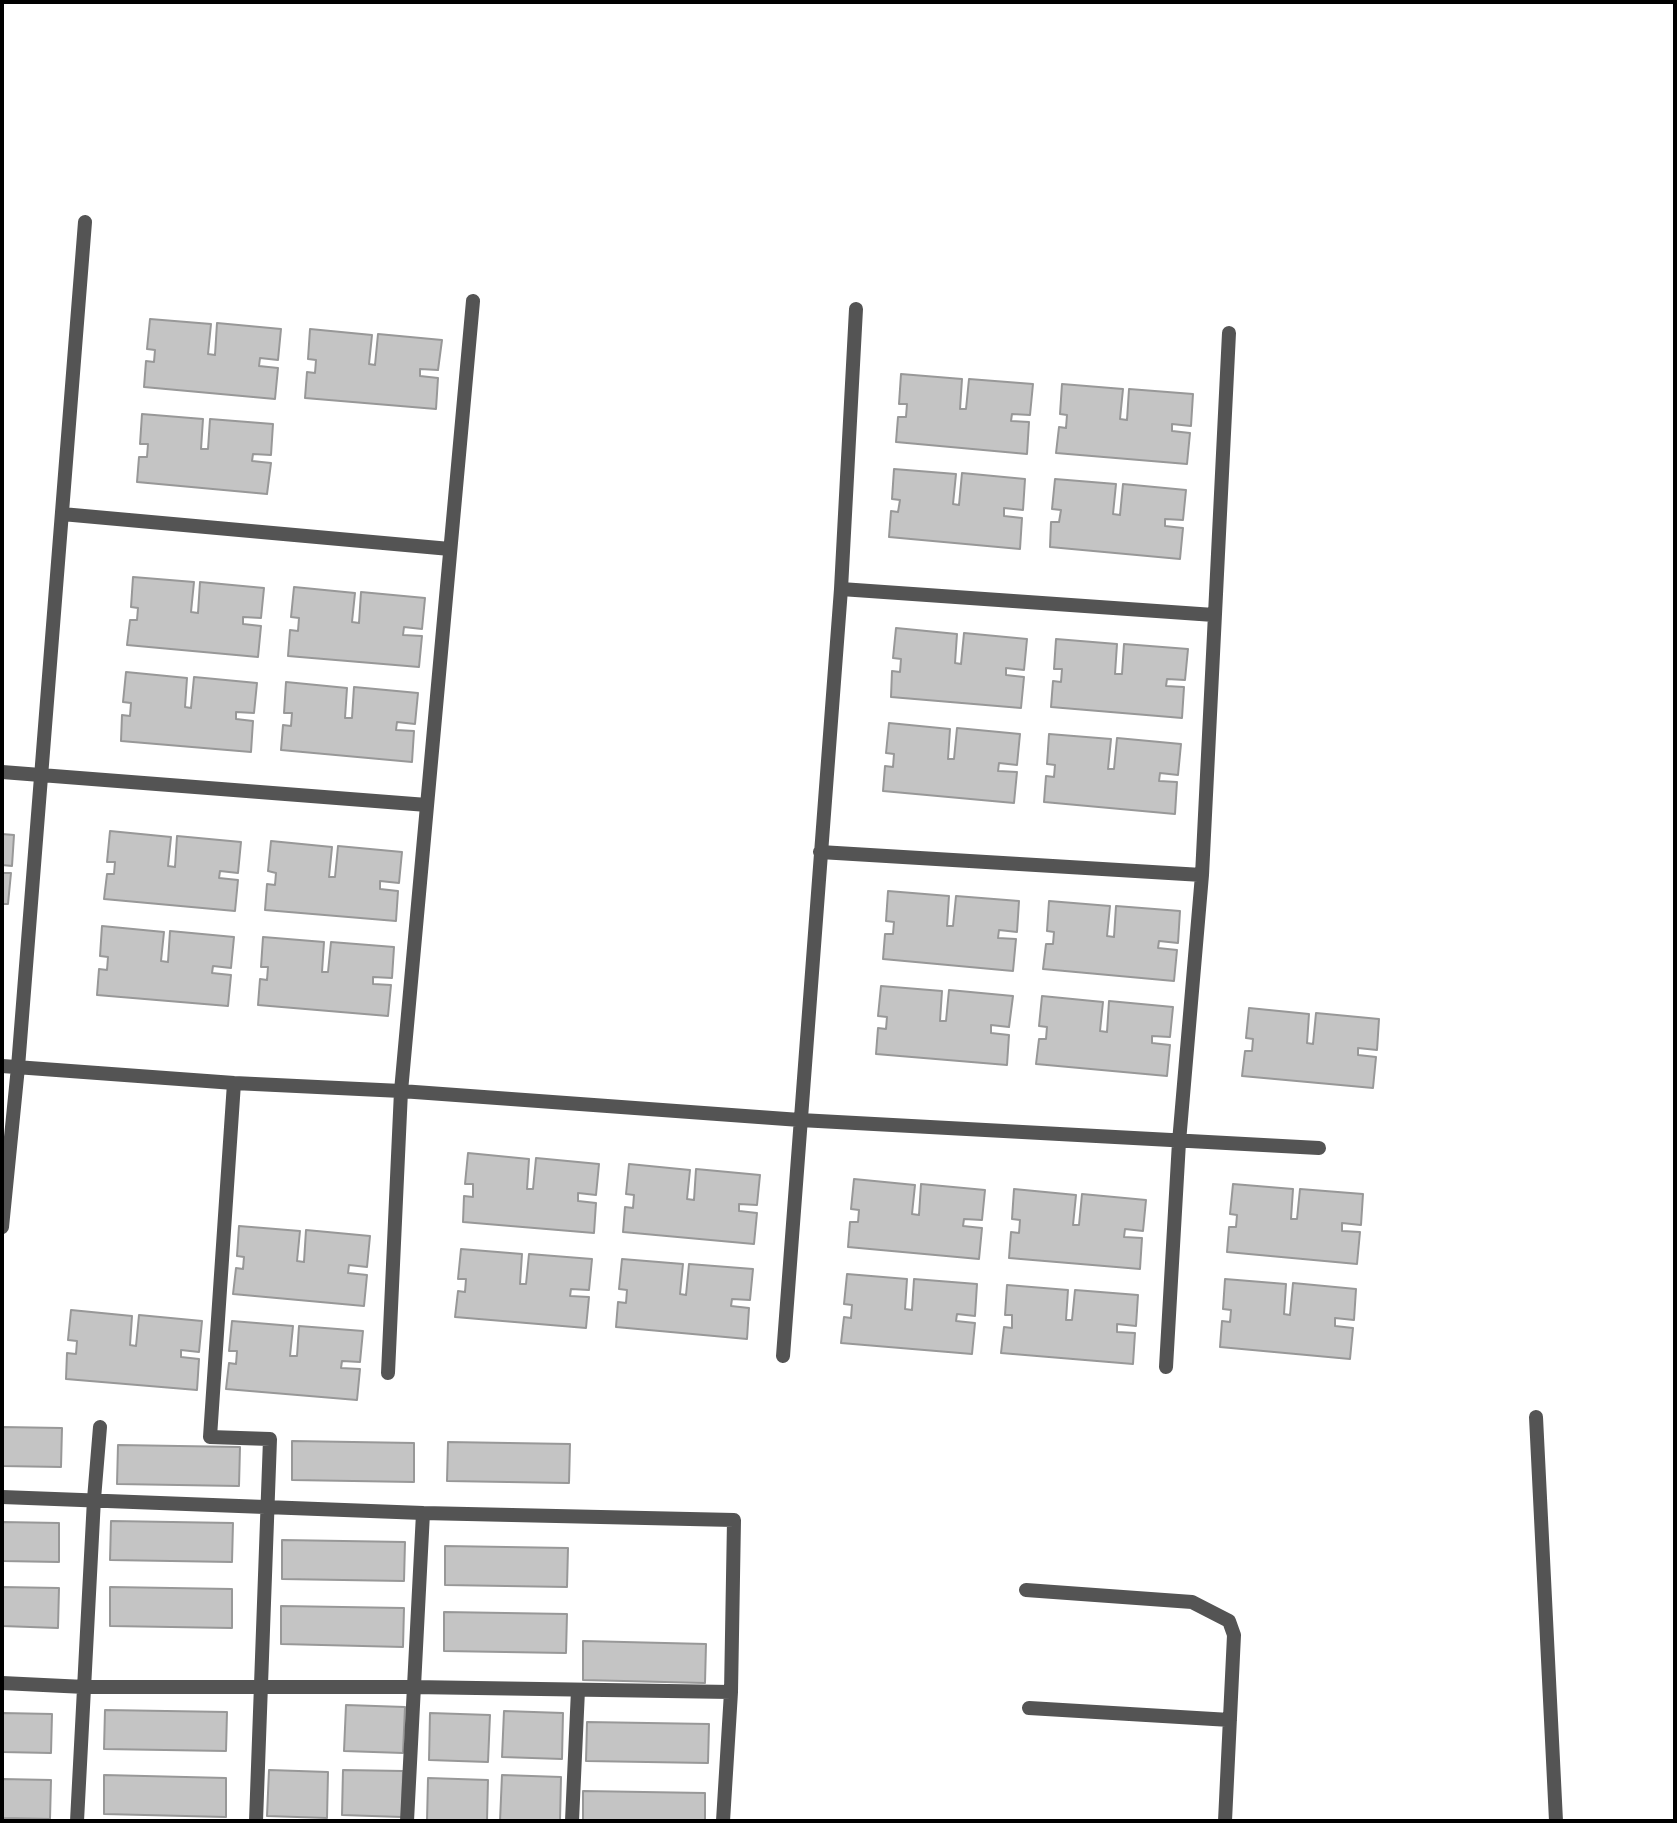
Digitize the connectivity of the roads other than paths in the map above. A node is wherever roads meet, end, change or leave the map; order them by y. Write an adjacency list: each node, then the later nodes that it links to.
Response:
1 (85, 222): 5 (street)
2 (473, 301): 6 (street)
3 (856, 309): 7 (street)
4 (1229, 333): 8 (street)
5 (62, 514): 6 (street); 10 (street)
6 (450, 549): 11 (street)
7 (841, 589): 8 (street); 12 (street)
8 (1214, 615): 13 (street)
9 (2, 772): 10 (street)
10 (41, 775): 11 (street); 15 (street)
11 (427, 805): 17 (street)
12 (820, 852): 13 (street); 18 (street)
13 (1202, 875): 19 (street)
14 (2, 1066): 15 (street)
15 (18, 1066): 16 (street); 21 (street)
16 (234, 1083): 17 (street); 29 (street)
17 (401, 1091): 18 (street); 24 (street)
18 (800, 1120): 19 (street); 22 (street)
19 (1179, 1142): 20 (street); 23 (street)
20 (1319, 1148)
21 (2, 1227)
22 (783, 1356)
23 (1166, 1367)
24 (388, 1373)
25 (1535, 1417): 46 (street)
26 (100, 1427): 28 (street)
27 (2, 1497): 28 (street)
28 (94, 1499): 29 (street); 33 (street)
29 (267, 1506): 30 (street); 34 (street)
30 (423, 1513): 35 (street); 37 (street)
31 (1027, 1590): 39 (street)
32 (2, 1683): 33 (street)
33 (85, 1687): 34 (street); 40 (street)
34 (261, 1687): 35 (street); 41 (street)
35 (413, 1687): 36 (street); 42 (street)
36 (578, 1690): 37 (street); 43 (street)
37 (731, 1692): 44 (street)
38 (1029, 1708): 39 (street)
39 (1230, 1720): 45 (street)
40 (77, 1821)
41 (256, 1821)
42 (407, 1821)
43 (572, 1821)
44 (723, 1821)
45 (1225, 1821)
46 (1556, 1821)

